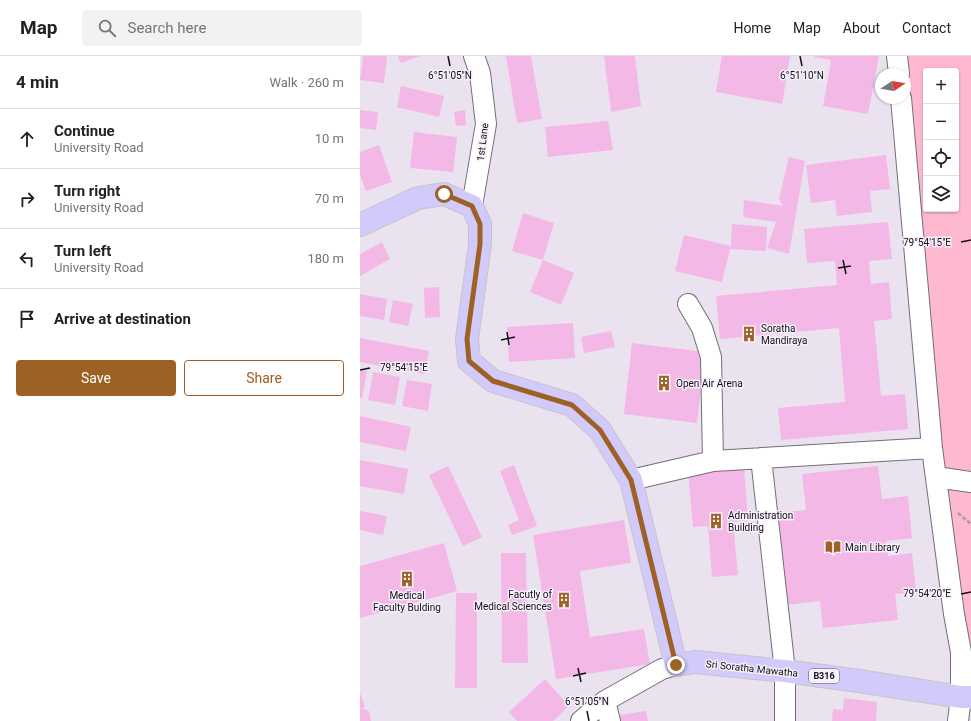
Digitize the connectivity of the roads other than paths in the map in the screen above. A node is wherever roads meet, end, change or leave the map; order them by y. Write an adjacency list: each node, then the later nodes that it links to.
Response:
1 (474, 56): 5 (street, 1st Lane)
2 (897, 56): 3 (street)
3 (898, 68)
4 (902, 104): 8 (street)
5 (472, 206): 6 (main road); 12 (main road)
6 (360, 226)
7 (688, 304): 10 (street)
8 (932, 448): 9 (street); 11 (street)
9 (761, 458): 10 (street); 15 (street)
10 (713, 461): 12 (street)
11 (936, 477): 13 (street); 16 (street)
12 (631, 480): 14 (main road)
13 (971, 482)
14 (676, 665): 15 (main road, Sri Soratha Mawatha / B316); 17 (street)
15 (785, 671): 16 (main road, Sri Soratha Mawatha / B316); 20 (street)
16 (966, 697): 21 (street)
17 (605, 701): 18 (street); 19 (street)
18 (581, 721)
19 (610, 721)
20 (785, 721)
21 (958, 721)

